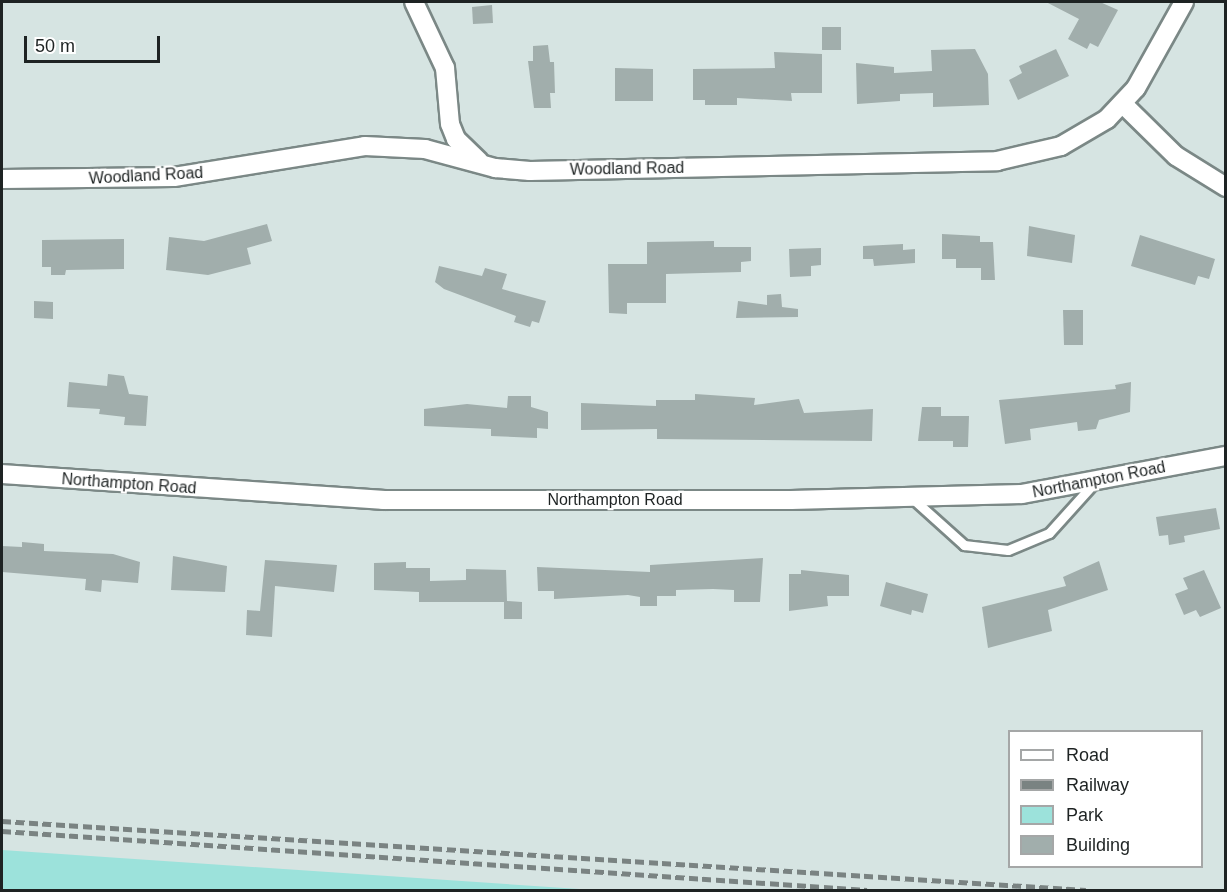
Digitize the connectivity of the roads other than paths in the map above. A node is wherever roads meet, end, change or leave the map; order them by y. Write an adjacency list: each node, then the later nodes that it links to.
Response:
1 (414, 2): 4 (street)
2 (1185, 2): 3 (street, Woodland Road)
3 (1123, 104): 4 (street, Woodland Road); 6 (street)
4 (480, 162): 5 (street, Woodland Road)
5 (2, 179)
6 (1226, 187)
7 (1226, 456): 9 (street, Northampton Road)
8 (2, 474): 10 (street, Northampton Road)
9 (1095, 482): 10 (street, Northampton Road); 10 (lane)
10 (912, 497)

